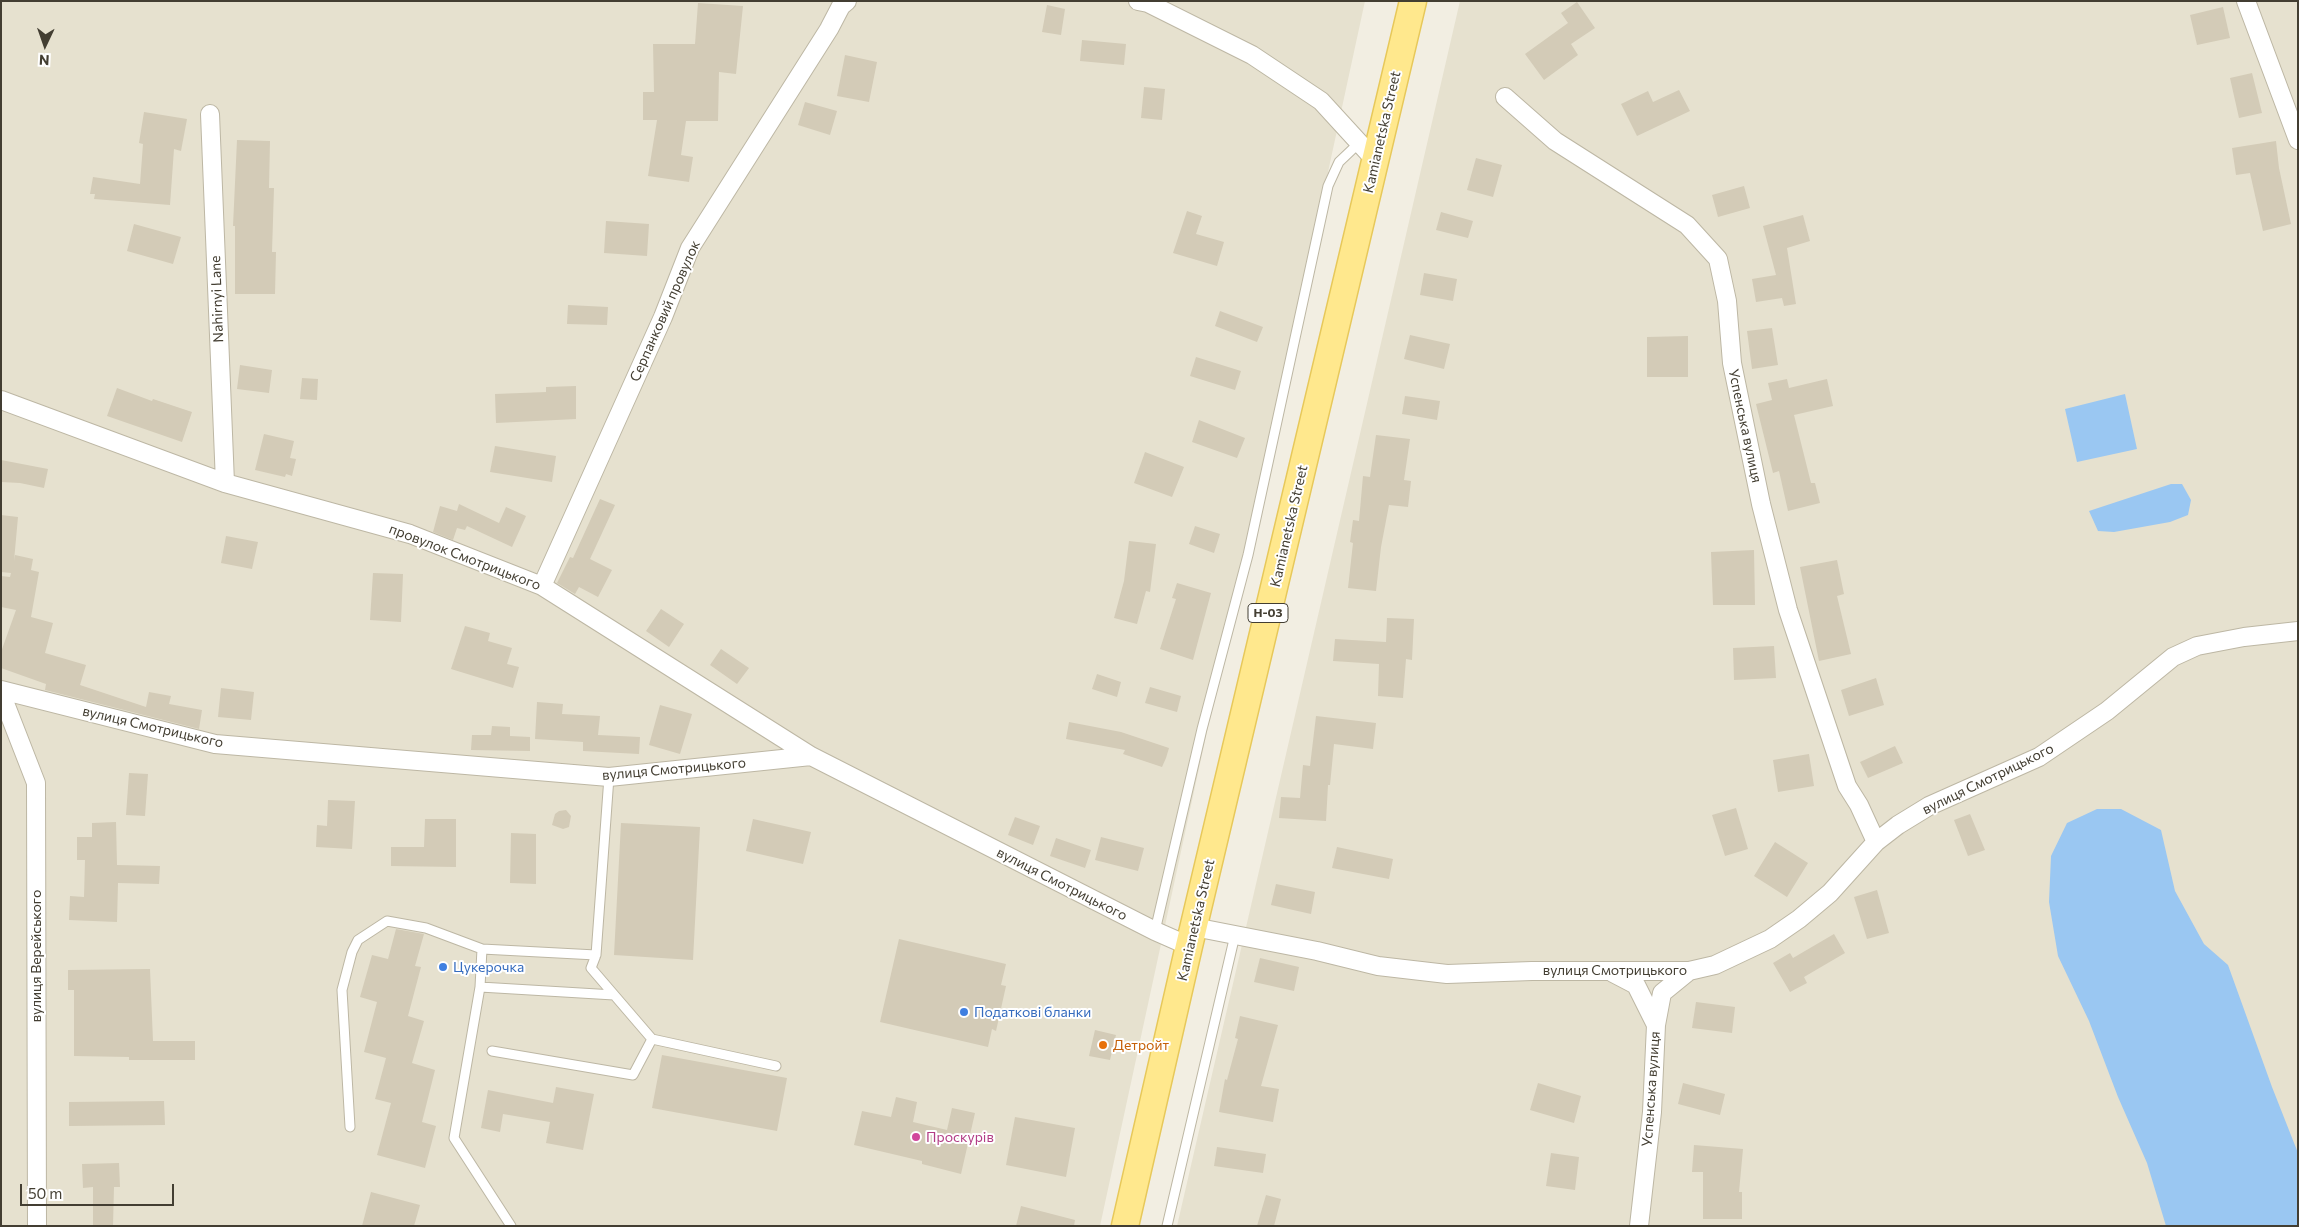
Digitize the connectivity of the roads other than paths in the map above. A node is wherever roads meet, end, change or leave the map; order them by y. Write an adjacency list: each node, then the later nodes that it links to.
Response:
1 (847, 1): 11 (street, Серпанковий провулок)
2 (1138, 1): 8 (street)
3 (1413, 1): 8 (main road, Kamianetska Street / Н-03)
4 (2246, 1): 7 (street)
5 (1505, 97): 16 (street, Успенська вулиця)
6 (210, 114): 10 (street, Nahirnyi Lane)
7 (2298, 140)
8 (1367, 152): 17 (lane); 19 (main road, Kamianetska Street / Н-03)
9 (1, 400): 10 (street, провулок Смотрицького)
10 (225, 483): 11 (street, провулок Смотрицького)
11 (542, 586): 14 (street, провулок Смотрицького)
12 (2298, 632): 16 (street, вулиця Смотрицького)
13 (1, 692): 15 (street, вулиця Смотрицького); 31 (street, вулиця Верейського)
14 (811, 756): 15 (street, вулиця Смотрицького); 17 (street, вулиця Смотрицького)
15 (608, 778): 21 (lane)
16 (1876, 842): 23 (street, вулиця Смотрицького)
17 (1155, 931): 19 (street, вулиця Смотрицького)
18 (1235, 935): 19 (street, вулиця Смотрицького); 22 (street, вулиця Смотрицького); 34 (lane)
19 (1192, 936): 33 (main road, Kamianetska Street / Н-03)
20 (482, 949): 21 (lane); 24 (lane); 30 (lane)
21 (596, 955): 25 (lane)
22 (1610, 972): 23 (street, вулиця Смотрицького); 26 (street, Успенська вулиця)
23 (1689, 972): 26 (street)
24 (480, 987): 25 (lane); 32 (lane)
25 (614, 996): 27 (lane)
26 (1656, 1025): 35 (street, Успенська вулиця)
27 (652, 1039): 28 (lane); 29 (lane)
28 (492, 1051)
29 (776, 1066)
30 (350, 1127)
31 (37, 1226)
32 (511, 1226)
33 (1125, 1226)
34 (1166, 1226)
35 (1639, 1226)

